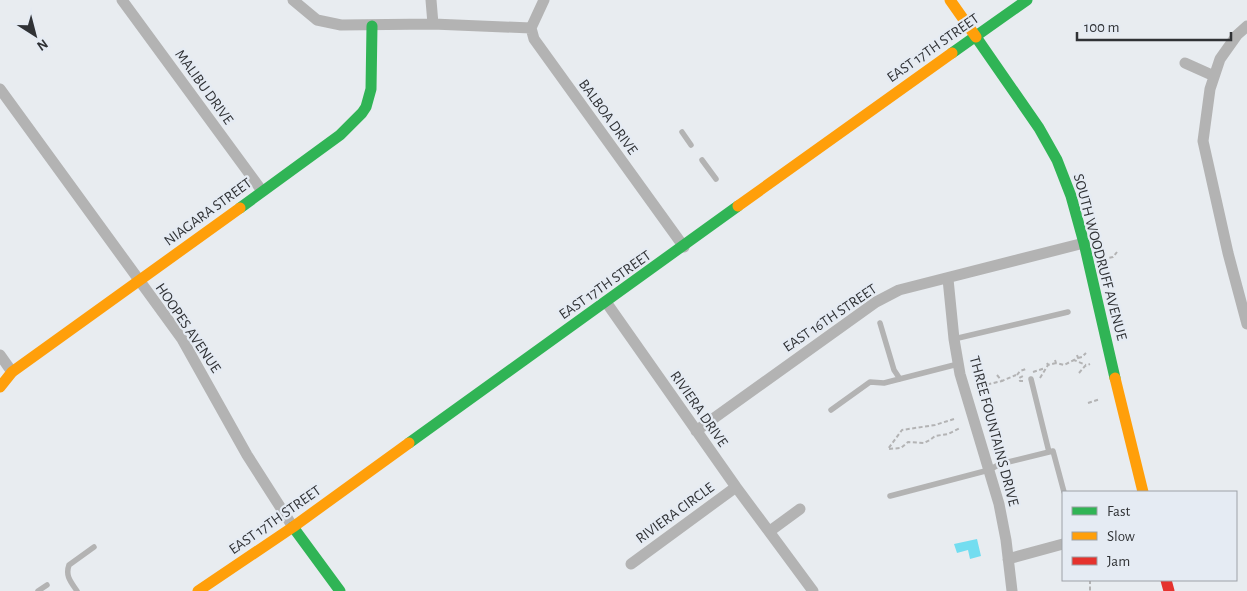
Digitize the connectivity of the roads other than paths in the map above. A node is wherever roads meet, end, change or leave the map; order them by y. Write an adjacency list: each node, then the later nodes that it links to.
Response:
1 (122, 0): 19 (street, MALIBU DRIVE)
2 (293, 0): 8 (street)
3 (431, 0): 7 (street)
4 (544, 0): 10 (street)
5 (950, 0): 11 (main road, SOUTH WOODRUFF AVENUE)
6 (1027, 0): 11 (main road, EAST 17TH STREET)
7 (433, 24): 8 (street); 10 (street)
8 (372, 26): 19 (main road, NIAGARA STREET)
9 (1247, 26): 13 (street)
10 (531, 28): 21 (street, BALBOA DRIVE)
11 (976, 37): 20 (main road, SOUTH WOODRUFF AVENUE); 21 (main road, EAST 17TH STREET)
12 (1185, 63): 13 (street)
13 (1214, 76): 27 (street)
14 (0, 89): 23 (street, HOOPES AVENUE)
15 (682, 132): 16 (lane)
16 (691, 145)
17 (702, 160): 18 (lane)
18 (716, 179)
19 (262, 191): 23 (main road, NIAGARA STREET)
20 (1084, 243): 22 (street, EAST 16TH STREET); 41 (main road, SOUTH WOODRUFF AVENUE)
21 (684, 247): 24 (main road, EAST 17TH STREET)
22 (948, 279): 28 (street, THREE FOUNTAINS DRIVE); 36 (street, EAST 16TH STREET)
23 (138, 280): 31 (main road, NIAGARA STREET); 44 (street, HOOPES AVENUE)
24 (606, 302): 36 (street, RIVIERA DRIVE); 44 (main road, EAST 17TH STREET)
25 (1068, 312): 28 (lane)
26 (880, 322): 32 (lane)
27 (1247, 324)
28 (954, 339): 30 (street, THREE FOUNTAINS DRIVE)
29 (0, 355): 31 (street)
30 (958, 364): 32 (lane); 38 (street, THREE FOUNTAINS DRIVE)
31 (12, 372): 34 (main road, NIAGARA STREET)
32 (900, 379): 35 (lane)
33 (1031, 379): 37 (lane)
34 (0, 387)
35 (831, 410)
36 (696, 431): 39 (street, RIVIERA DRIVE)
37 (1048, 452): 38 (lane); 40 (lane)
38 (989, 470): 42 (lane); 48 (street, THREE FOUNTAINS DRIVE)
39 (736, 487): 45 (street, RIVIERA DRIVE); 49 (street, RIVIERA CIRCLE)
40 (1064, 491)
41 (1143, 491)
42 (890, 496)
43 (800, 509): 45 (street)
44 (293, 527): 53 (main road, EAST 17TH STREET); 54 (main road, HOOPES AVENUE)
45 (770, 532): 55 (street, RIVIERA DRIVE)
46 (1062, 544): 48 (street)
47 (94, 548): 52 (lane)
48 (1008, 558): 56 (street, THREE FOUNTAINS DRIVE)
49 (631, 564)
50 (47, 585): 51 (lane)
51 (38, 591)
52 (77, 591)
53 (198, 591)
54 (340, 591)
55 (813, 591)
56 (1012, 591)

